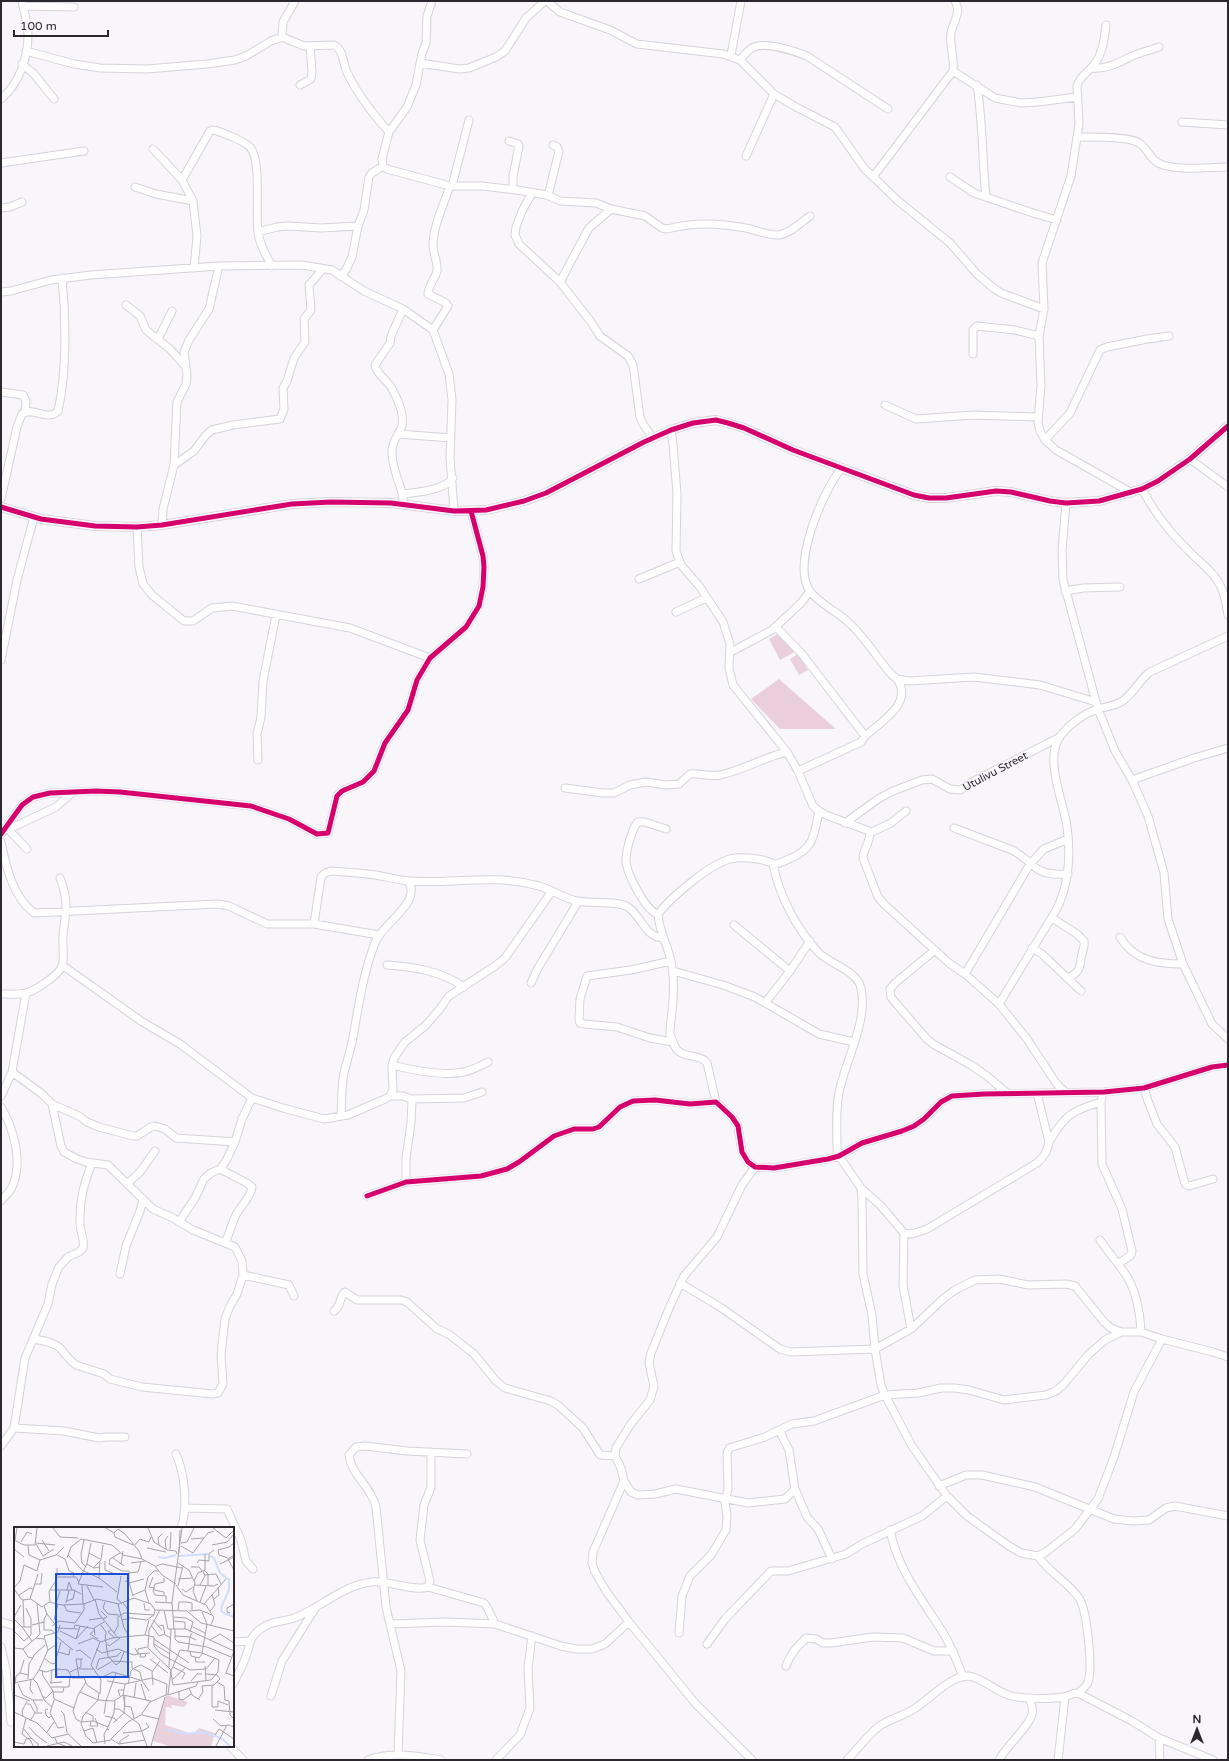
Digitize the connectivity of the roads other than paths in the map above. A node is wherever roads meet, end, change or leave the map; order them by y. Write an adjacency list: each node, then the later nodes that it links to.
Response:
1 (295, 1): 9 (street)
2 (432, 1): 15 (street)
3 (546, 1): 13 (street); 15 (street)
4 (741, 1): 13 (street)
5 (955, 1): 18 (street)
6 (23, 3): 7 (street); 12 (street)
7 (74, 7)
8 (1106, 25): 17 (street)
9 (282, 37): 10 (street); 12 (street)
10 (310, 46): 19 (street); 29 (street)
11 (1159, 47): 17 (street)
12 (26, 51): 16 (street)
13 (731, 56): 14 (street)
14 (740, 60): 21 (street); 25 (street)
15 (420, 63): 29 (street)
16 (22, 64): 23 (street); 24 (street)
17 (1091, 68): 22 (street)
18 (953, 70): 20 (street); 39 (street)
19 (300, 85)
20 (977, 85): 22 (street); 47 (street)
21 (774, 94): 35 (street); 39 (street)
22 (1077, 97): 30 (street)
23 (1, 99)
24 (54, 99)
25 (888, 108)
26 (469, 120): 42 (street)
27 (1182, 122): 28 (street)
28 (1228, 125)
29 (389, 132): 37 (street)
30 (1078, 137): 38 (street); 53 (street)
31 (509, 140): 44 (street)
32 (554, 145): 46 (street)
33 (153, 148): 41 (street)
34 (84, 151): 36 (street)
35 (746, 156)
36 (1, 163)
37 (382, 166): 42 (street); 54 (street)
38 (1228, 167)
39 (873, 177): 66 (street)
40 (950, 177): 47 (street)
41 (182, 180): 48 (street); 55 (street)
42 (451, 186): 44 (street); 68 (street)
43 (135, 187): 48 (street)
44 (513, 190): 45 (street)
45 (532, 193): 46 (street); 62 (street)
46 (548, 196): 51 (street)
47 (986, 197): 53 (street)
48 (193, 201): 58 (street)
49 (22, 202): 50 (street)
50 (1, 208)
51 (611, 210): 52 (street); 62 (street)
52 (810, 216)
53 (1057, 220): 66 (street)
54 (358, 226): 55 (street); 60 (street)
55 (258, 232): 57 (street)
56 (219, 266): 57 (street); 58 (street); 73 (street)
57 (272, 266): 59 (street)
58 (194, 268): 61 (street)
59 (323, 269): 60 (street); 85 (street)
60 (340, 276): 65 (street)
61 (62, 278): 63 (street); 76 (street)
62 (560, 282): 82 (street)
63 (1, 292)
64 (126, 305): 71 (street)
65 (403, 309): 68 (street); 80 (street)
66 (1044, 309): 69 (street)
67 (172, 311): 71 (street)
68 (433, 330): 81 (street)
69 (1040, 336): 72 (street); 77 (street)
70 (1169, 336): 83 (street)
71 (158, 339): 73 (street)
72 (973, 354)
73 (185, 366): 85 (street)
74 (1, 392): 76 (street)
75 (885, 405): 77 (street)
76 (25, 412): 92 (street)
77 (1038, 417): 83 (street)
78 (1228, 426): 84 (street)
79 (671, 430): 82 (street); 86 (street); 101 (street)
80 (398, 434): 81 (street); 91 (street)
81 (451, 438): 87 (street)
82 (653, 438): 97 (street)
83 (1045, 440): 90 (street)
84 (1190, 458): 88 (street); 89 (street)
85 (174, 465): 99 (street)
86 (840, 469): 93 (street); 104 (street)
87 (453, 478): 91 (street); 96 (street)
88 (1228, 487)
89 (1142, 489): 90 (street); 109 (street)
90 (1132, 493): 93 (street)
91 (403, 494): 94 (street)
92 (1, 499)
93 (1066, 503): 105 (street)
94 (404, 505): 96 (street); 99 (street)
95 (1, 507): 98 (street)
96 (454, 511): 97 (street)
97 (471, 511): 113 (street)
98 (34, 517): 100 (street); 114 (street)
99 (162, 525): 100 (street)
100 (137, 527): 108 (street)
101 (680, 562): 102 (street); 106 (street)
102 (639, 579)
103 (1120, 587): 105 (street)
104 (810, 591): 110 (street); 115 (street)
105 (1065, 591): 116 (street)
106 (706, 598): 107 (street); 112 (street)
107 (676, 612)
108 (276, 615): 113 (street); 122 (street)
109 (1228, 616)
110 (776, 627): 112 (street); 118 (street)
111 (1228, 636): 117 (street)
112 (731, 652): 121 (street)
113 (430, 658): 126 (street)
114 (1, 660)
115 (897, 679): 116 (street); 118 (street)
116 (1096, 702): 117 (street)
117 (1098, 709): 119 (street); 124 (street)
118 (865, 736): 123 (street)
119 (1060, 736): 129 (street, Utulivu Street); 135 (street)
120 (1228, 748): 124 (street)
121 (787, 752): 123 (street); 125 (street)
122 (258, 760)
123 (798, 771): 127 (street)
124 (1132, 780): 157 (street)
125 (565, 788)
126 (73, 792): 130 (street); 130 (street)
127 (819, 811): 129 (street); 138 (street)
128 (906, 811): 133 (street)
129 (845, 822): 133 (street)
130 (7, 828): 134 (street); 137 (street)
131 (954, 828): 139 (street)
132 (666, 829): 146 (street)
133 (870, 833): 155 (street)
134 (1, 834)
135 (1068, 839): 139 (street); 140 (street)
136 (1, 842): 145 (street)
137 (27, 850)
138 (773, 864): 146 (street); 153 (street)
139 (1030, 864): 140 (street); 162 (street)
140 (1068, 874): 147 (street)
141 (60, 878): 145 (street)
142 (408, 881): 143 (street); 148 (street); 150 (street)
143 (552, 892): 144 (street); 165 (street)
144 (578, 902): 152 (street); 164 (street)
145 (67, 911): 148 (street); 158 (street)
146 (658, 914): 152 (street)
147 (1052, 918): 154 (street); 163 (street)
148 (314, 924): 150 (street)
149 (734, 925): 161 (street)
150 (379, 935): 192 (street)
151 (1120, 937): 157 (street)
152 (663, 938): 156 (street)
153 (810, 941): 161 (street); 173 (street)
154 (1032, 948): 163 (street); 170 (street)
155 (934, 950): 162 (street); 183 (street)
156 (671, 961): 160 (street); 172 (street)
157 (1183, 964): 171 (street)
158 (62, 965): 167 (street); 186 (street)
159 (388, 965): 165 (street)
160 (673, 971): 169 (street); 172 (street)
161 (790, 971): 169 (street)
162 (965, 974): 170 (street)
163 (1068, 978): 166 (street)
164 (531, 983)
165 (464, 987): 175 (street)
166 (1081, 991)
167 (26, 993): 168 (street); 177 (street)
168 (1, 994)
169 (765, 1003): 173 (street)
170 (998, 1004): 180 (street)
171 (1228, 1039)
172 (673, 1042): 188 (street)
173 (854, 1042): 196 (street)
174 (488, 1062): 175 (street)
175 (392, 1065): 185 (street)
176 (1228, 1065): 178 (street)
177 (12, 1072): 184 (street); 190 (street)
178 (1144, 1088): 181 (street); 200 (street)
179 (482, 1092): 187 (street)
180 (1065, 1092): 181 (street); 182 (street)
181 (1104, 1092): 189 (street)
182 (1037, 1093): 183 (street); 194 (street)
183 (1008, 1094): 196 (street)
184 (1, 1096)
185 (390, 1096): 187 (street); 192 (street)
186 (252, 1098): 192 (street); 193 (street)
187 (411, 1099): 201 (street)
188 (716, 1102): 198 (street); 201 (street)
189 (1101, 1102): 194 (street); 211 (street)
190 (52, 1104): 193 (street); 197 (street)
191 (1, 1107): 206 (street)
192 (341, 1116)
193 (235, 1142): 199 (street)
194 (1048, 1142): 208 (street)
195 (155, 1151): 202 (street)
196 (838, 1156): 198 (street); 203 (street)
197 (92, 1163): 202 (street); 220 (street)
198 (755, 1168): 214 (street)
199 (220, 1169): 207 (street); 210 (street)
200 (1213, 1179)
201 (406, 1182): 204 (street)
202 (127, 1184): 205 (street)
203 (861, 1188): 208 (street); 222 (street)
204 (367, 1196)
205 (143, 1200): 207 (street); 212 (street)
206 (1, 1201)
207 (179, 1222): 210 (street)
208 (904, 1233): 217 (street)
209 (1100, 1240): 211 (street)
210 (225, 1242): 213 (street)
211 (1118, 1264): 219 (street)
212 (120, 1274)
213 (243, 1275): 215 (street); 220 (street)
214 (680, 1283): 222 (street); 232 (street)
215 (294, 1296)
216 (334, 1311): 232 (street)
217 (911, 1329): 218 (street); 222 (street)
218 (1121, 1332): 219 (street); 224 (street)
219 (1141, 1332): 221 (street)
220 (34, 1339): 225 (street)
221 (1162, 1339): 223 (street); 239 (street)
222 (875, 1349): 224 (street)
223 (1228, 1358)
224 (885, 1396): 226 (street); 234 (street)
225 (14, 1428): 227 (street); 228 (street)
226 (782, 1429): 235 (street); 237 (street)
227 (126, 1437)
228 (1, 1446)
229 (431, 1452): 231 (street); 246 (street); 247 (street)
230 (176, 1454): 238 (street)
231 (467, 1454)
232 (615, 1456): 233 (street)
233 (624, 1481): 237 (street); 250 (street)
234 (939, 1486): 236 (street); 239 (street)
235 (795, 1489): 237 (street); 244 (street)
236 (948, 1496): 242 (street); 243 (street)
237 (726, 1499): 254 (street)
238 (185, 1508): 241 (street); 245 (street)
239 (1091, 1508): 240 (street); 243 (street)
240 (1228, 1516)
241 (181, 1527)
242 (890, 1530): 244 (street); 260 (street)
243 (1038, 1556): 264 (street)
244 (832, 1558): 258 (street)
245 (253, 1569)
246 (384, 1582): 247 (street); 248 (street); 251 (street)
247 (428, 1587): 252 (street)
248 (316, 1606): 256 (street); 265 (street)
249 (1, 1622): 253 (street)
250 (629, 1622): 255 (street); 276 (street)
251 (390, 1624): 252 (street); 271 (street)
252 (495, 1624): 255 (street)
253 (14, 1626)
254 (679, 1633)
255 (532, 1636): 275 (street)
256 (250, 1641): 257 (street); 263 (street)
257 (234, 1642)
258 (707, 1644)
259 (1, 1647): 268 (street)
260 (953, 1651): 261 (street); 262 (street)
261 (786, 1666)
262 (963, 1677): 267 (street); 277 (street)
263 (234, 1682)
264 (1078, 1693): 266 (street); 269 (street)
265 (271, 1696)
266 (1065, 1697): 267 (street); 279 (street)
267 (1029, 1698): 278 (street)
268 (11, 1722)
269 (1159, 1738): 280 (street); 281 (street)
270 (231, 1747): 272 (street)
271 (398, 1755): 273 (street); 274 (street)
272 (241, 1759)
273 (368, 1760)
274 (441, 1760)
275 (496, 1760)
276 (752, 1760)
277 (847, 1760)
278 (999, 1760)
279 (1058, 1760)
280 (1160, 1760)
281 (1212, 1760)

